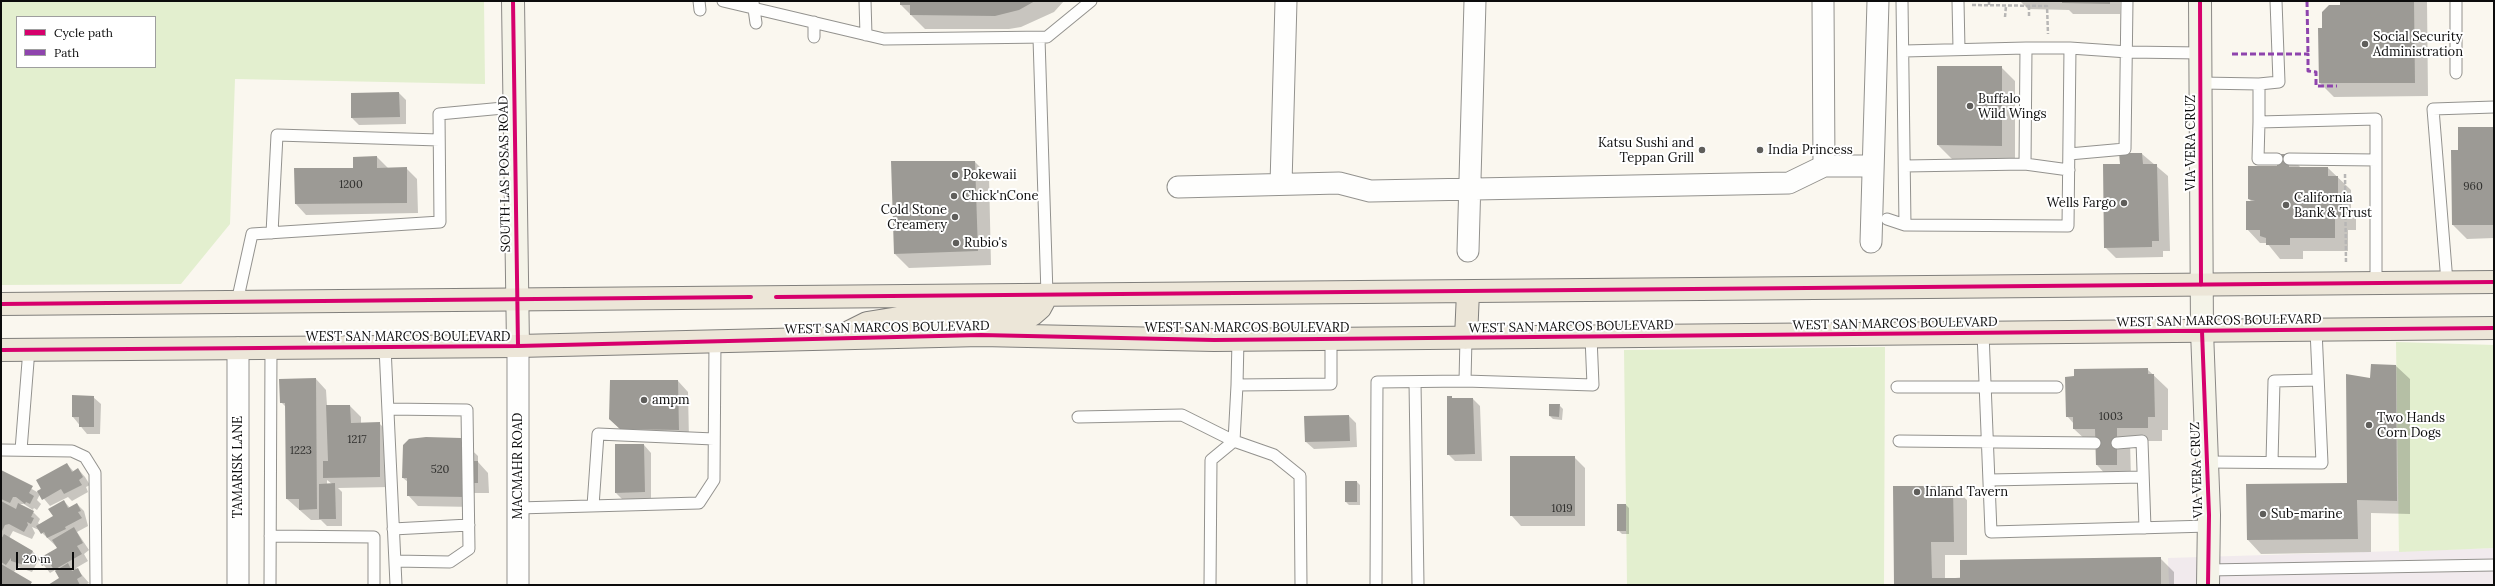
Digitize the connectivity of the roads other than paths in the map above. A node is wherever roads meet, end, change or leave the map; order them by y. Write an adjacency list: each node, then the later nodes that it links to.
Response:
1 (513, 1): 30 (main road, SOUTH LAS POSAS ROAD)
2 (723, 1): 14 (lane)
3 (865, 1): 18 (lane)
4 (1091, 1): 20 (lane)
5 (1286, 1): 43 (street)
6 (1475, 1): 45 (street)
7 (1823, 1): 39 (street)
8 (1878, 1): 40 (street)
9 (1902, 1): 24 (lane)
10 (2127, 1): 25 (lane)
11 (2200, 1): 26 (main road, VIA VERA CRUZ)
12 (2276, 1): 29 (lane)
13 (2456, 1): 27 (lane)
14 (752, 4): 16 (lane); 17 (lane)
15 (1958, 4): 23 (lane)
16 (814, 22): 18 (lane); 19 (lane)
17 (756, 23)
18 (866, 35): 20 (lane)
19 (814, 37)
20 (1039, 38): 56 (lane)
21 (2026, 48): 22 (lane); 23 (lane); 38 (lane)
22 (2070, 48): 25 (lane); 34 (lane)
23 (1958, 50): 24 (lane)
24 (1904, 51): 41 (lane)
25 (2128, 52): 26 (lane); 34 (lane)
26 (2200, 54): 28 (main road, VIA VERA CRUZ)
27 (2456, 73)
28 (2200, 83): 29 (lane); 54 (main road, VIA VERA CRUZ)
29 (2259, 84): 32 (lane)
30 (514, 107): 33 (lane); 57 (main road, SOUTH LAS POSAS ROAD)
31 (2494, 107): 51 (lane)
32 (2259, 122): 35 (lane); 37 (lane)
33 (439, 140): 48 (lane); 48 (lane)
34 (2069, 154): 42 (lane)
35 (2277, 159)
36 (2289, 159): 37 (lane)
37 (2376, 160): 53 (lane)
38 (2025, 164): 41 (lane); 42 (lane)
39 (1824, 166): 40 (street); 45 (street)
40 (1873, 166): 49 (street)
41 (1905, 166): 47 (lane)
42 (2069, 170): 47 (lane)
43 (1281, 184): 44 (street); 45 (street)
44 (1178, 187)
45 (1470, 189): 50 (street)
46 (1887, 219): 47 (lane)
47 (1905, 225)
48 (272, 233): 58 (lane)
49 (1871, 242)
50 (1468, 251)
51 (2447, 282): 52 (main road); 53 (main road)
52 (2494, 282)
53 (2376, 283): 54 (main road)
54 (2201, 285): 55 (main road); 62 (main road, VIA VERA CRUZ)
55 (1468, 292): 56 (main road); 65 (main road)
56 (1047, 295): 57 (main road); 66 (main road)
57 (517, 300): 58 (main road); 70 (main road, SOUTH LAS POSAS ROAD)
58 (238, 302): 59 (main road)
59 (1, 304)
60 (2494, 328): 61 (main road, WEST SAN MARCOS BOULEVARD)
61 (2316, 330): 62 (main road, WEST SAN MARCOS BOULEVARD); 76 (lane)
62 (2202, 331): 63 (main road, WEST SAN MARCOS BOULEVARD); 93 (main road, VIA VERA CRUZ)
63 (1983, 333): 64 (main road, WEST SAN MARCOS BOULEVARD); 82 (lane)
64 (1591, 337): 65 (main road, WEST SAN MARCOS BOULEVARD); 77 (lane)
65 (1466, 338): 67 (main road, WEST SAN MARCOS BOULEVARD); 77 (lane)
66 (835, 339): 68 (main road, WEST SAN MARCOS BOULEVARD); 69 (main road, WEST SAN MARCOS BOULEVARD)
67 (1331, 339): 68 (main road, WEST SAN MARCOS BOULEVARD); 79 (lane)
68 (1238, 340): 79 (lane)
69 (716, 341): 70 (main road, WEST SAN MARCOS BOULEVARD); 85 (lane)
70 (518, 346): 71 (main road, WEST SAN MARCOS BOULEVARD); 98 (street, MACMAHR ROAD)
71 (385, 347): 73 (main road, WEST SAN MARCOS BOULEVARD); 83 (lane)
72 (238, 348): 73 (main road, WEST SAN MARCOS BOULEVARD); 74 (main road, WEST SAN MARCOS BOULEVARD); 108 (street, TAMARISK LANE)
73 (271, 348): 103 (lane)
74 (29, 349): 75 (main road, WEST SAN MARCOS BOULEVARD); 92 (lane)
75 (1, 350)
76 (2318, 380): 94 (lane); 94 (lane)
77 (1465, 381): 78 (lane)
78 (1415, 382): 115 (lane); 116 (lane)
79 (1236, 385): 86 (lane)
80 (1897, 387): 82 (lane)
81 (2057, 387): 82 (lane)
82 (1985, 388): 90 (lane)
83 (388, 409): 99 (lane); 102 (lane)
84 (1078, 417): 86 (lane)
85 (714, 439): 97 (lane); 97 (lane)
86 (1234, 440): 113 (lane); 114 (lane)
87 (1899, 441): 90 (lane)
88 (2117, 442): 95 (lane)
89 (2096, 443): 90 (lane)
90 (1987, 444): 96 (lane)
91 (1, 450): 92 (lane)
92 (21, 450): 107 (lane)
93 (2207, 462): 94 (lane); 100 (main road, VIA VERA CRUZ)
94 (2272, 462)
95 (2143, 477): 96 (lane); 101 (lane)
96 (1989, 480): 101 (lane)
97 (593, 506): 98 (lane)
98 (518, 508): 112 (street, MACMAHR ROAD)
99 (469, 525): 102 (lane); 104 (lane)
100 (2209, 526): 101 (lane); 106 (main road, VIA VERA CRUZ)
101 (2145, 528)
102 (394, 529): 104 (lane)
103 (270, 536): 109 (lane); 110 (lane)
104 (395, 561): 111 (lane)
105 (2494, 565): 106 (lane)
106 (2208, 577)
107 (96, 585)
108 (238, 585)
109 (270, 585)
110 (374, 585)
111 (396, 585)
112 (518, 585)
113 (1210, 585)
114 (1301, 585)
115 (1376, 585)
116 (1418, 585)

